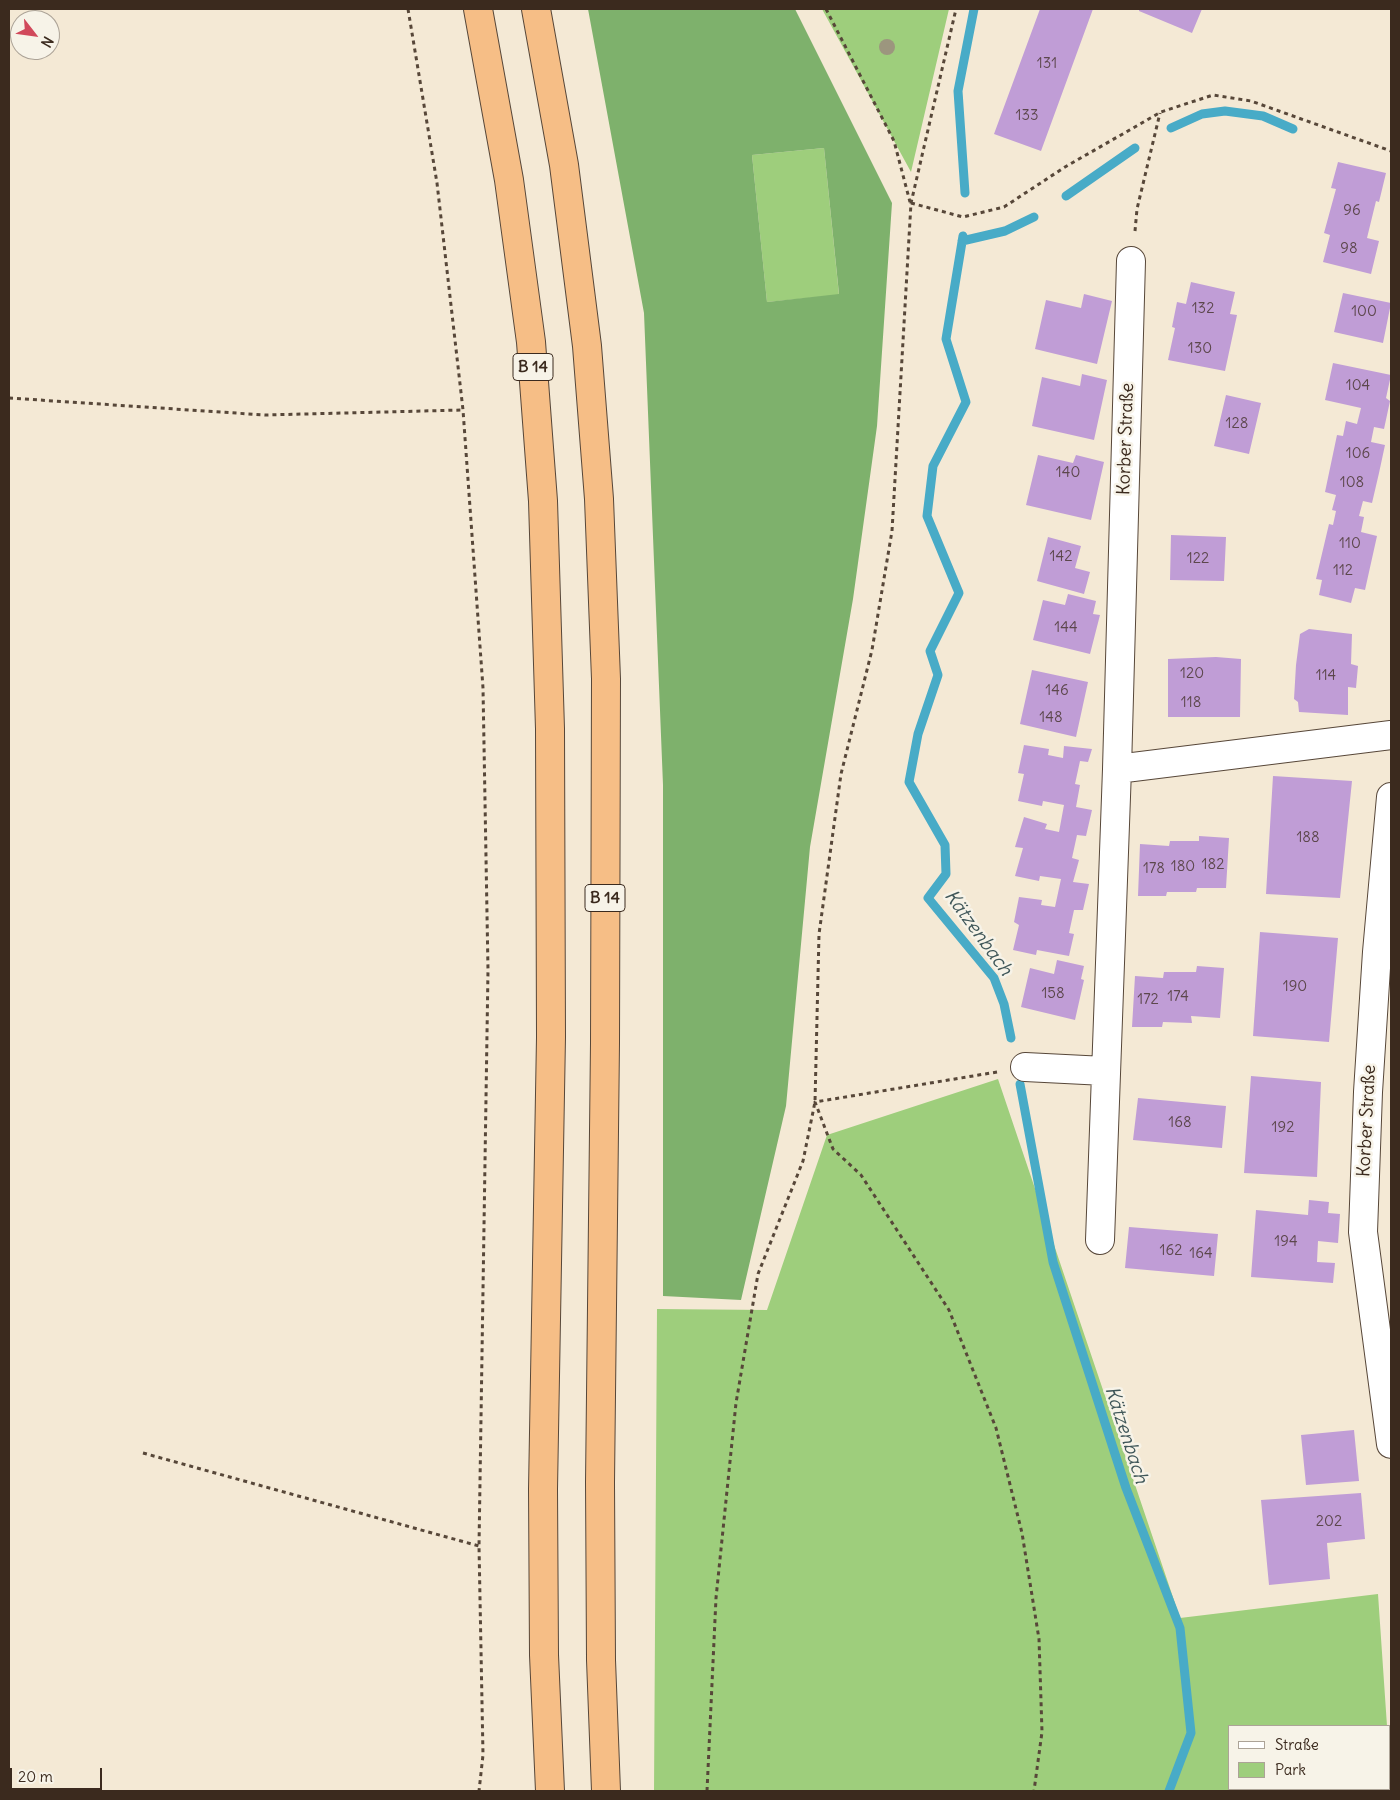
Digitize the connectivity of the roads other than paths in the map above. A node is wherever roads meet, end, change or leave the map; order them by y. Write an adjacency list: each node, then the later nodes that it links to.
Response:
1 (478, 9): 11 (highway, B 14)
2 (536, 9): 12 (highway, B 14)
3 (1131, 261): 5 (street, Korber Straße)
4 (1391, 735): 5 (street)
5 (1117, 769): 8 (street, Korber Straße)
6 (1391, 797): 10 (street, Korber Straße)
7 (1025, 1067): 8 (street)
8 (1106, 1071): 9 (street, Korber Straße)
9 (1100, 1240)
10 (1391, 1444)
11 (550, 1791)
12 (606, 1791)

